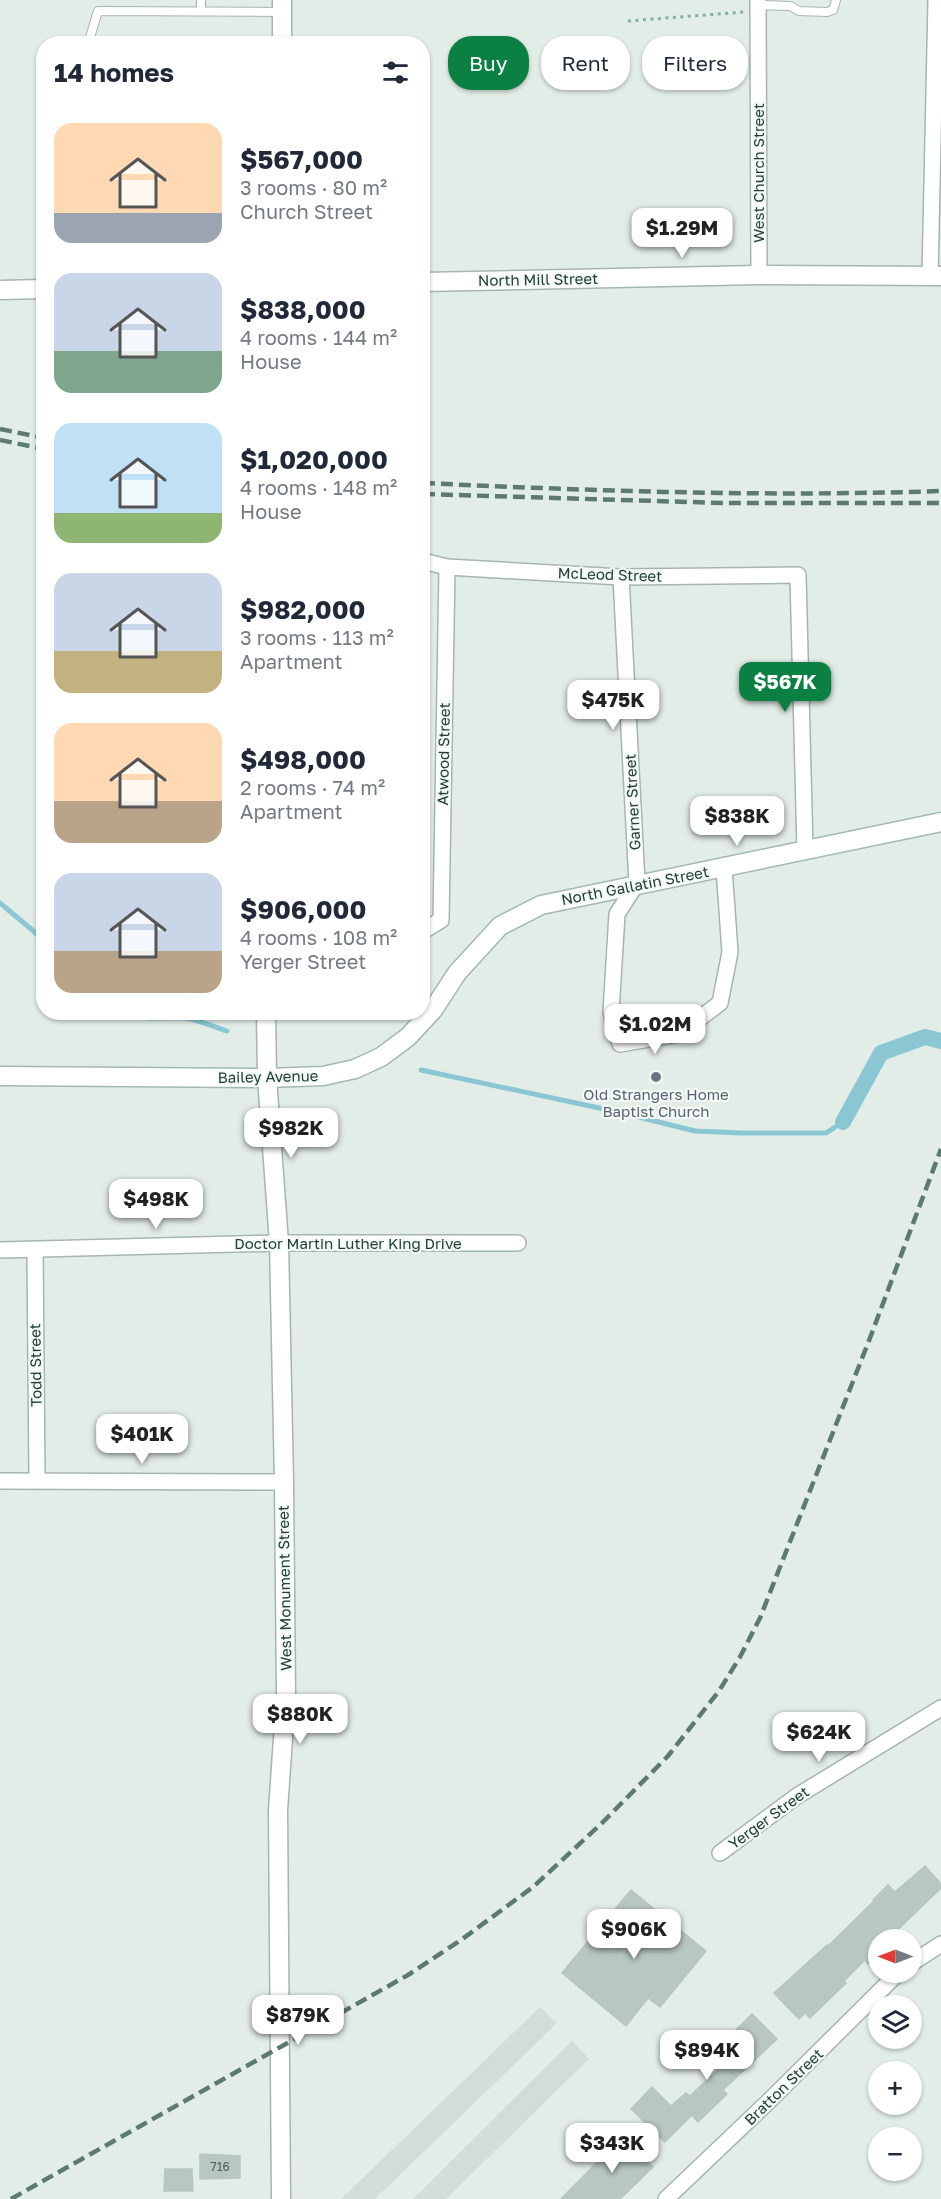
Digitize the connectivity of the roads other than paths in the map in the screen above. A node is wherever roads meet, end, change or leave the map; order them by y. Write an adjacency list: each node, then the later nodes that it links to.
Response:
1 (201, 0): 6 (lane)
2 (836, 0): 4 (lane)
3 (938, 3): 10 (street)
4 (758, 5): 9 (street, West Church Street)
5 (282, 6): 6 (lane); 8 (street)
6 (201, 11): 7 (lane)
7 (90, 36)
8 (282, 36)
9 (759, 275): 10 (street, North Mill Street); 11 (street, North Mill Street)
10 (936, 277)
11 (430, 282)
12 (36, 289): 13 (street)
13 (0, 290)
14 (430, 563): 15 (street, McLeod Street)
15 (447, 567): 16 (street, McLeod Street); 22 (street, Atwood Street)
16 (621, 577): 18 (street, McLeod Street); 20 (street, Garner Street)
17 (941, 822): 18 (street, North Gallatin Street)
18 (805, 850): 19 (street, North Gallatin Street)
19 (724, 868): 20 (street, North Gallatin Street); 20 (street)
20 (637, 883): 21 (street, North Gallatin Street)
21 (541, 905): 23 (street, Bailey Avenue)
22 (430, 927)
23 (430, 1013)
24 (266, 1020): 27 (street, West Monument Street)
25 (424, 1020): 27 (street, Bailey Avenue)
26 (0, 1076): 27 (street, Bailey Avenue)
27 (267, 1078): 28 (street, West Monument Street)
28 (279, 1242): 29 (street, Doctor Martin Luther King Drive); 31 (street, Doctor Martin Luther King Drive); 34 (street, West Monument Street)
29 (518, 1243)
30 (0, 1250): 31 (street, Doctor Martin Luther King Drive)
31 (35, 1250): 32 (street, Todd Street)
32 (37, 1480): 33 (street); 34 (street)
33 (0, 1481)
34 (284, 1482): 40 (street, West Monument Street)
35 (941, 1708): 36 (street, Yerger Street)
36 (720, 1853)
37 (941, 1944): 38 (street)
38 (922, 1956)
39 (888, 1983): 41 (street, Bratton Street)
40 (281, 2199)
41 (666, 2199)

